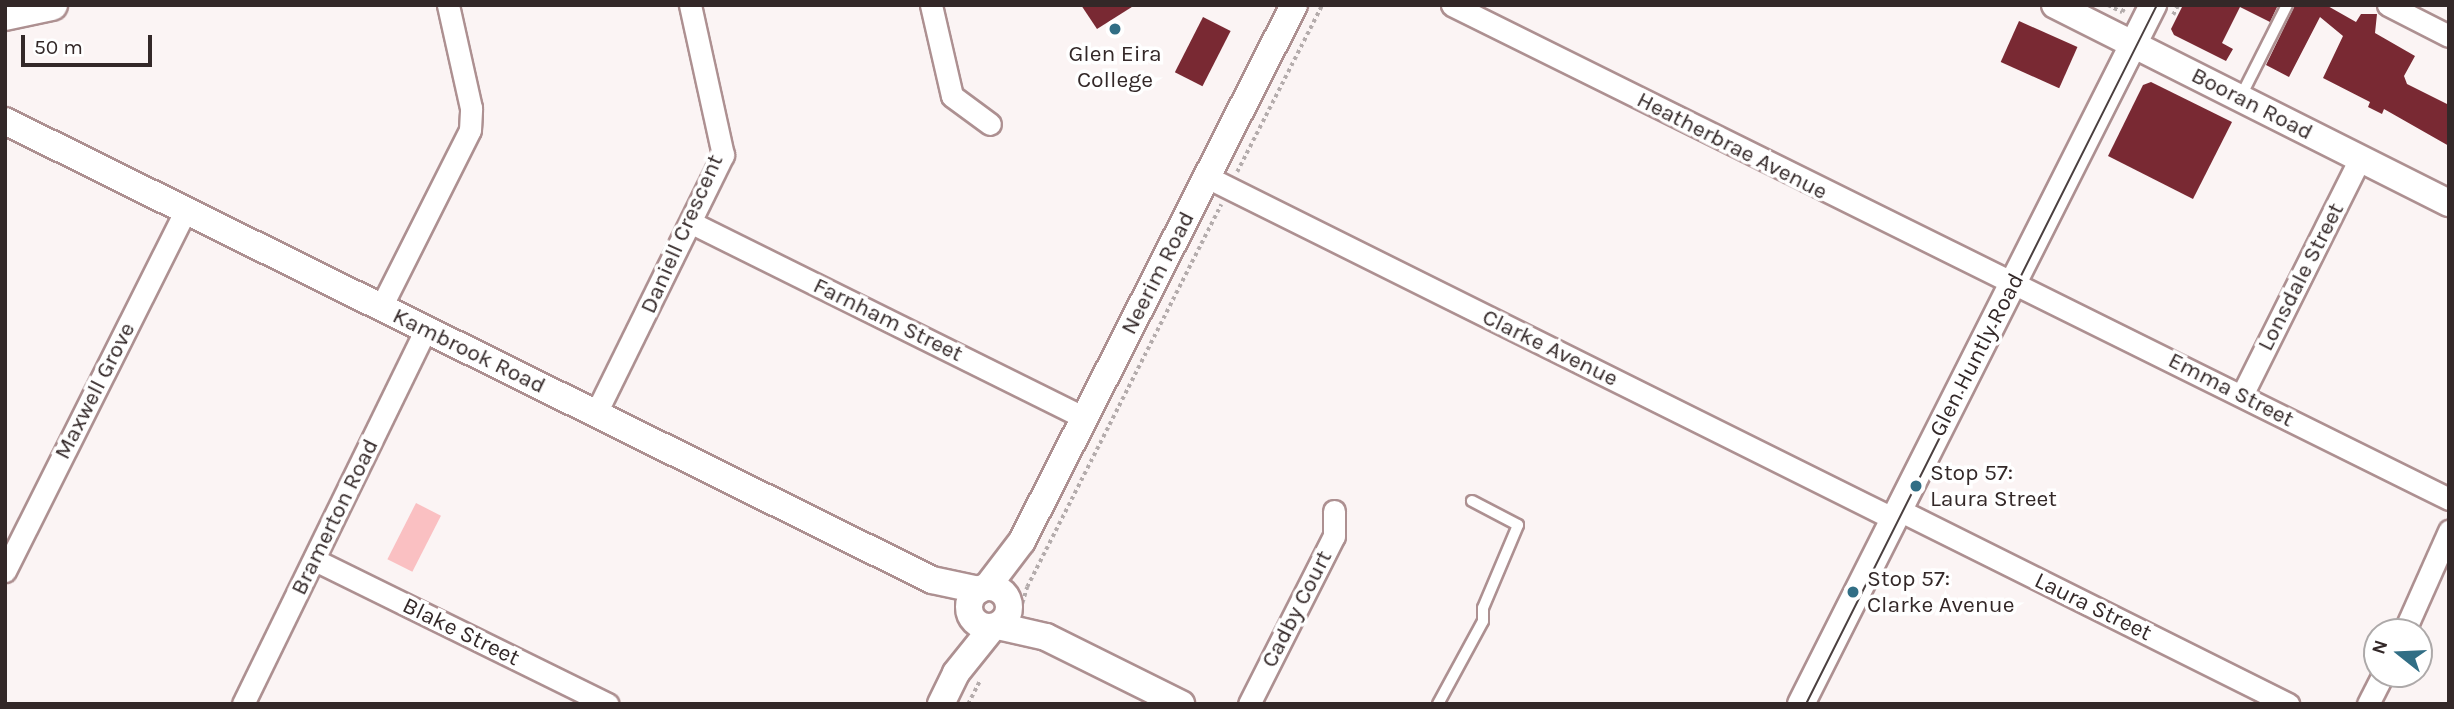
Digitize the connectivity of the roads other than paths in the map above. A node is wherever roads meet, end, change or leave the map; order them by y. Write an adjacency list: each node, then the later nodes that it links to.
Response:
1 (52, 5): 11 (main road)
2 (448, 5): 23 (street)
3 (690, 5): 21 (street, Daniell Crescent)
4 (931, 5): 16 (street)
5 (1294, 5): 18 (street, Neerim Road)
6 (1452, 5): 22 (street, Heatherbrae Avenue)
7 (2055, 5): 13 (street, Booran Road)
8 (2152, 5): 13 (street, Glen Huntly Road)
9 (2287, 5): 14 (lane)
10 (2388, 5): 12 (street)
11 (5, 15)
12 (2449, 36)
13 (2133, 44): 14 (street, Booran Road); 22 (street, Glen Huntly Road)
14 (2239, 98): 17 (street, Booran Road)
15 (5, 121): 20 (street, Kambrook Road)
16 (990, 124)
17 (2360, 158): 19 (street, Booran Road); 25 (street, Lonsdale Street)
18 (1218, 183): 27 (street, Neerim Road); 31 (street, Clarke Avenue)
19 (2449, 203)
20 (186, 210): 23 (street, Kambrook Road); 32 (street, Maxwell Grove)
21 (692, 223): 26 (street, Daniell Crescent); 27 (street, Farnham Street)
22 (2012, 284): 25 (street, Emma Street); 31 (street, Glen Huntly Road)
23 (382, 307): 24 (street, Kambrook Road)
24 (426, 329): 26 (street, Kambrook Road); 35 (street, Bramerton Road)
25 (2242, 395): 28 (street, Emma Street)
26 (596, 414): 38 (street, Kambrook Road)
27 (1085, 418): 38 (street, Neerim Road)
28 (2449, 499)
29 (1472, 501): 46 (lane)
30 (1334, 511): 45 (street, Cadby Court)
31 (1896, 515): 47 (street, Glen Huntly Road); 48 (street, Laura Street)
32 (14, 530): 36 (street, Maxwell Grove)
33 (2449, 531): 37 (street)
34 (2449, 554): 37 (street)
35 (314, 560): 41 (street, Bramerton Road); 42 (street, Blake Street)
36 (5, 571)
37 (2428, 585): 39 (street)
38 (994, 610): 43 (street, Neerim Road); 44 (street, Kambrook Road)
39 (2411, 618)
40 (2376, 688): 49 (street)
41 (243, 704)
42 (608, 704)
43 (941, 704)
44 (1181, 704)
45 (1249, 704)
46 (1438, 704)
47 (1801, 704)
48 (2288, 704)
49 (2368, 704)

